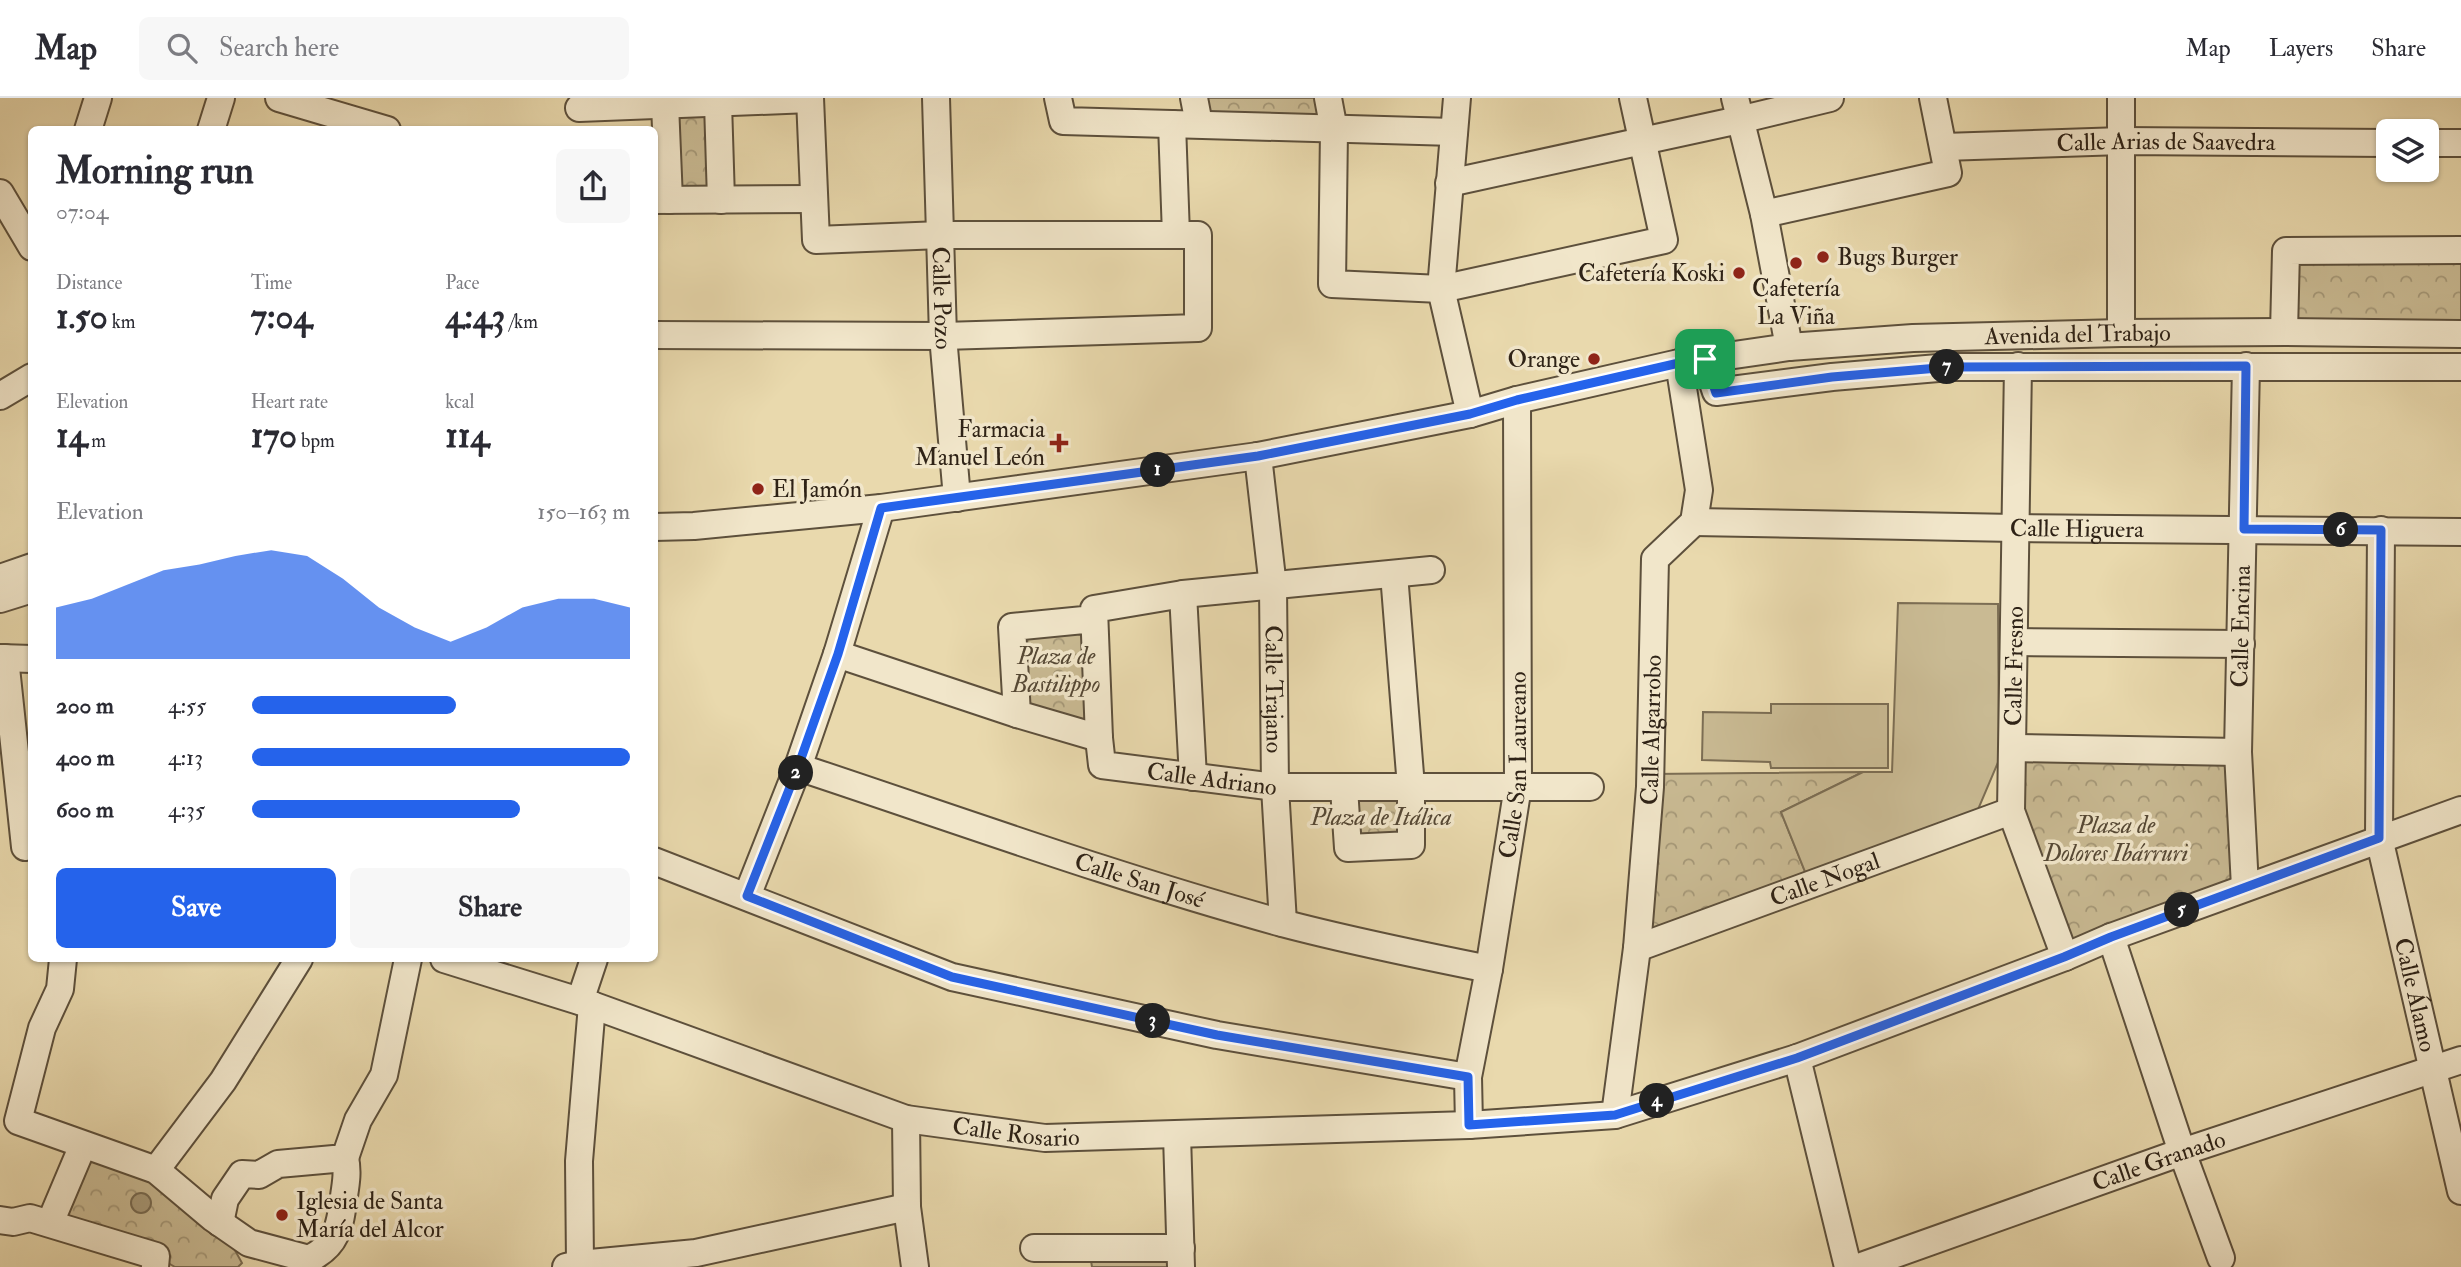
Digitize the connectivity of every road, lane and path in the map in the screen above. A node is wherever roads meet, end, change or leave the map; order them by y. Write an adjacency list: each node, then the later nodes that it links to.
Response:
1 (98, 98): 19 (street)
2 (221, 98): 20 (street)
3 (279, 98): 21 (street)
4 (810, 98): 12 (street); 32 (street)
5 (936, 98): 36 (street, Calle Pozo)
6 (1328, 98): 22 (street)
7 (1457, 98): 23 (street)
8 (1633, 98): 24 (street)
9 (1830, 98): 14 (street)
10 (1933, 98): 29 (street)
11 (2122, 98): 25 (street)
12 (718, 103): 13 (street); 34 (street)
13 (665, 104): 17 (street); 33 (street)
14 (1737, 109): 24 (street); 35 (street)
15 (1060, 110): 18 (street)
16 (1196, 111): 18 (street); 22 (street)
17 (578, 112)
18 (1172, 124): 37 (street)
19 (89, 126)
20 (212, 126)
21 (374, 126)
22 (1334, 130): 23 (street); 40 (street)
23 (1454, 132): 30 (street)
24 (1642, 141): 30 (street); 40 (street)
25 (2122, 141): 26 (street, Calle Arias de Saavedra); 29 (street, Calle Arias de Saavedra); 42 (street)
26 (2376, 143)
27 (2439, 143): 28 (street)
28 (2461, 143)
29 (1944, 147): 35 (street)
30 (1449, 183): 40 (street)
31 (0, 193): 38 (street)
32 (813, 199): 34 (street); 36 (street)
33 (662, 200): 34 (street)
34 (721, 200)
35 (1764, 214): 46 (street)
36 (941, 235): 37 (street); 45 (street, Calle Pozo)
37 (1176, 235): 45 (street)
38 (28, 240)
39 (2461, 250): 41 (street)
40 (1441, 289): 55 (street)
41 (2284, 332): 42 (street, Avenida del Trabajo); 43 (street, Avenida del Trabajo)
42 (2121, 333): 46 (street, Avenida del Trabajo)
43 (2461, 334)
44 (658, 335): 45 (street)
45 (943, 336): 57 (street, Calle Pozo)
46 (1789, 347): 47 (street, Avenida del Trabajo)
47 (1705, 359): 48 (street, Avenida del Trabajo); 49 (street, Avenida del Trabajo)
48 (1679, 363): 54 (street, Avenida del Trabajo); 59 (street)
49 (2018, 366): 50 (street, Avenida del Trabajo); 61 (street, Calle Fresno)
50 (2246, 366): 51 (street, Avenida del Trabajo); 62 (street, Calle Encina)
51 (2461, 367)
52 (28, 379): 53 (street)
53 (0, 396)
54 (1517, 400): 55 (street, Avenida del Trabajo); 85 (street, Calle San Laureano)
55 (1470, 414): 56 (street, Avenida del Trabajo)
56 (1258, 456): 57 (street, Avenida del Trabajo); 69 (street, Calle Trajano)
57 (957, 498): 58 (street, Avenida del Trabajo)
58 (881, 508): 60 (street, Avenida del Trabajo); 76 (street)
59 (1694, 522): 61 (street, Calle Higuera); 99 (street, Calle Algarrobo)
60 (658, 527)
61 (2015, 528): 62 (street, Calle Higuera); 74 (street, Calle Fresno)
62 (2244, 529): 63 (street, Calle Higuera); 75 (street, Calle Encina)
63 (2381, 530): 64 (street, Calle Higuera); 92 (street, Calle Álamo)
64 (2461, 532)
65 (28, 568): 68 (street)
66 (1431, 570): 67 (street)
67 (1394, 574): 69 (street); 87 (street)
68 (0, 578)
69 (1273, 587): 71 (street); 86 (street, Calle Trajano)
70 (28, 590): 72 (street)
71 (1183, 594): 73 (street); 84 (street)
72 (0, 599)
73 (1094, 619): 79 (street); 80 (street)
74 (2014, 642): 75 (street); 81 (street, Calle Fresno)
75 (2241, 644): 82 (street, Calle Encina)
76 (838, 654): 79 (street); 83 (street)
77 (2, 658): 78 (street); 93 (street)
78 (28, 659)
79 (1017, 714): 80 (street)
80 (1099, 738): 84 (street, Calle Adriano)
81 (2013, 748): 82 (street); 91 (street, Calle Fresno)
82 (2238, 752): 95 (street, Calle Encina)
83 (798, 767): 96 (street); 97 (street, Calle San José)
84 (1193, 777): 86 (street, Calle Adriano)
85 (1518, 786): 87 (street, Calle Adriano); 88 (street, Calle Adriano); 106 (street, Calle San Laureano)
86 (1275, 787): 89 (street, Calle Adriano); 97 (street, Calle Trajano)
87 (1411, 787): 89 (street, Calle Adriano); 89 (street)
88 (1590, 787)
89 (1344, 788)
90 (2461, 810): 92 (street, Calle Rosario)
91 (2011, 811): 99 (street, Calle Nogal); 100 (street, Calle Fresno)
92 (2379, 838): 95 (street, Calle Rosario); 110 (street, Calle Álamo)
93 (19, 849)
94 (658, 863): 96 (street)
95 (2245, 887): 98 (street, Calle Rosario)
96 (747, 896): 111 (street)
97 (1283, 923): 106 (street, Calle San José)
98 (2111, 937): 100 (street, Calle Rosario); 117 (street)
99 (1637, 948): 112 (street, Calle Algarrobo)
100 (2064, 957): 108 (street, Calle Rosario)
101 (63, 962): 116 (street)
102 (297, 962): 119 (street)
103 (407, 962): 118 (street)
104 (454, 962): 107 (street, Calle Rosario)
105 (593, 962): 107 (street)
106 (1489, 969): 111 (street, Calle San Laureano)
107 (586, 1003): 113 (street, Calle Rosario); 131 (street)
108 (1797, 1058): 112 (street, Calle Rosario); 133 (street)
109 (2461, 1060): 110 (street, Calle Granado)
110 (2432, 1071): 117 (street, Calle Granado); 120 (street, Calle Álamo)
111 (1468, 1077): 114 (street, Calle San Laureano)
112 (1615, 1115): 114 (street, Calle Rosario)
113 (906, 1119): 115 (street, Calle Rosario); 121 (street)
114 (1469, 1125): 115 (street, Calle Rosario)
115 (1177, 1135): 127 (street)
116 (83, 1145): 119 (street); 123 (street)
117 (2182, 1152): 128 (street); 134 (street, Calle Granado)
118 (345, 1158): 124 (street); 130 (street)
119 (156, 1170): 124 (street)
120 (2461, 1191)
121 (907, 1208): 131 (street); 132 (street)
122 (0, 1220): 123 (street)
123 (50, 1223): 129 (street)
124 (219, 1223): 130 (street)
125 (1034, 1248): 126 (street)
126 (1091, 1257): 127 (street)
127 (1181, 1258)
128 (2221, 1258)
129 (155, 1262)
130 (309, 1263)
131 (570, 1266)
132 (915, 1267)
133 (1848, 1267)
134 (1859, 1267)

